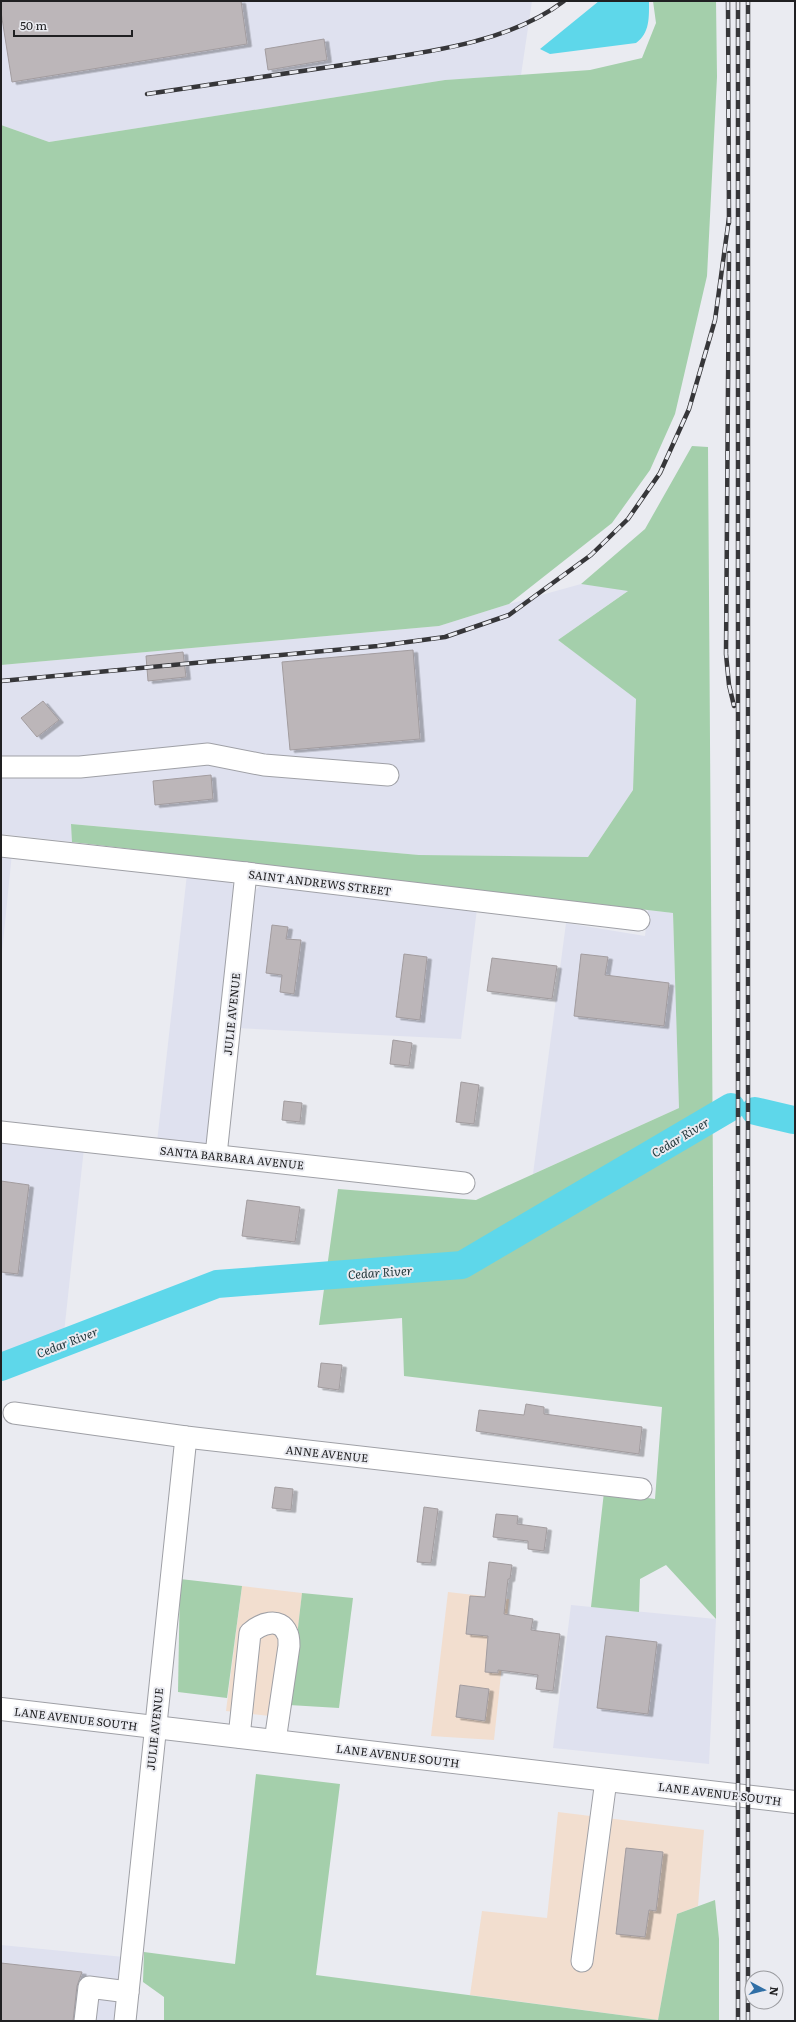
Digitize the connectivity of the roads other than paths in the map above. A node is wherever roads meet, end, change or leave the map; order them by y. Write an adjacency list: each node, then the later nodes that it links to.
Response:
1 (1, 766): 2 (street)
2 (388, 775)
3 (1, 846): 4 (street, SAINT ANDREWS STREET)
4 (246, 873): 5 (street, SAINT ANDREWS STREET); 7 (street, JULIE AVENUE)
5 (639, 920)
6 (1, 1132): 7 (street, SANTA BARBARA AVENUE)
7 (216, 1155): 8 (street, SANTA BARBARA AVENUE)
8 (464, 1183)
9 (14, 1413): 10 (street, ANNE AVENUE)
10 (186, 1437): 11 (street, ANNE AVENUE); 13 (street, JULIE AVENUE)
11 (641, 1489)
12 (1, 1709): 13 (main road, LANE AVENUE SOUTH)
13 (155, 1727): 14 (main road, LANE AVENUE SOUTH); 19 (street, JULIE AVENUE)
14 (239, 1737): 15 (main road, LANE AVENUE SOUTH); 15 (street)
15 (275, 1741): 16 (main road, LANE AVENUE SOUTH)
16 (606, 1780): 17 (main road, LANE AVENUE SOUTH); 18 (street)
17 (795, 1802)
18 (582, 1961)
19 (128, 1992): 20 (street); 21 (street, JULIE AVENUE)
20 (85, 2021)
21 (125, 2021)

